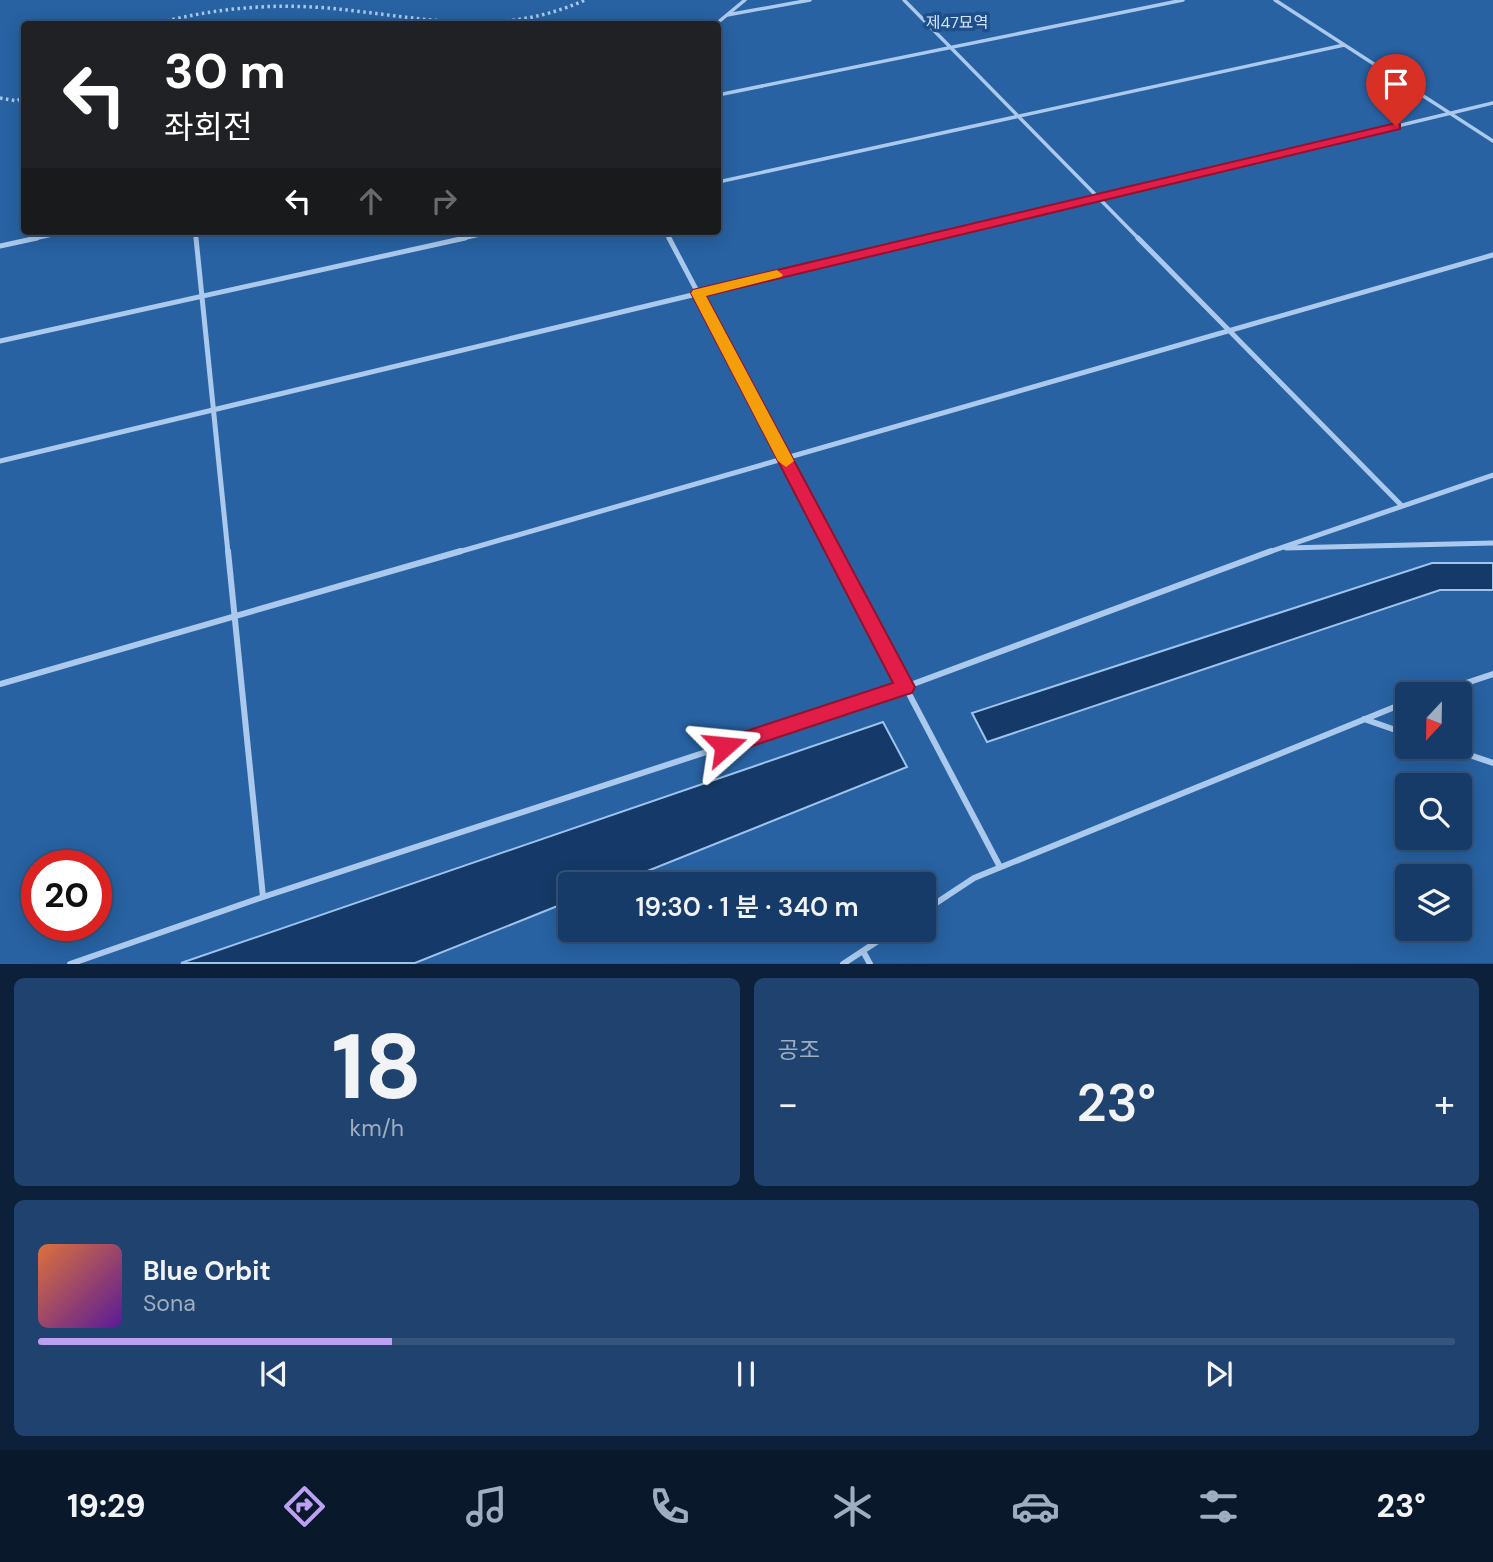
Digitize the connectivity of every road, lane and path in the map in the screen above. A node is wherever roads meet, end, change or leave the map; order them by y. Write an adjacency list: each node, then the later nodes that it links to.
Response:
1 (585, 0): 10 (path)
2 (745, 0): 7 (lane)
3 (810, 0): 7 (lane)
4 (904, 0): 13 (lane)
5 (1183, 0): 13 (lane)
6 (1275, 0): 12 (lane)
7 (727, 15): 11 (lane)
8 (168, 21): 9 (path)
9 (441, 21)
10 (498, 21)
11 (720, 21)
12 (1344, 45): 18 (lane); 19 (lane)
13 (950, 47): 14 (lane); 19 (lane)
14 (721, 94)
15 (0, 98): 16 (path)
16 (21, 99)
17 (1493, 103): 18 (lane)
18 (1450, 113): 20 (lane); 22 (lane)
19 (1018, 116): 21 (lane); 22 (lane)
20 (1493, 141)
21 (721, 182)
22 (1098, 198): 29 (lane); 31 (lane)
23 (51, 235): 27 (lane)
24 (195, 235): 30 (lane)
25 (479, 235): 30 (lane)
26 (667, 235): 29 (lane)
27 (0, 246)
28 (1493, 255): 31 (lane)
29 (698, 293): 33 (lane); 34 (lane)
30 (202, 296): 32 (lane); 33 (lane)
31 (1230, 331): 34 (lane); 37 (lane)
32 (0, 341)
33 (213, 410): 35 (lane); 40 (lane)
34 (784, 458): 40 (lane); 44 (lane)
35 (0, 461)
36 (1493, 475): 37 (lane)
37 (1402, 506): 39 (lane)
38 (1493, 543): 39 (lane)
39 (1280, 548): 44 (lane)
40 (234, 615): 43 (lane); 51 (lane)
41 (1493, 674): 42 (lane)
42 (1469, 682)
43 (0, 684)
44 (905, 687): 50 (lane); 51 (lane)
45 (1395, 707): 46 (lane)
46 (1363, 719): 47 (lane); 50 (lane)
47 (1395, 730)
48 (1472, 756): 49 (lane)
49 (1493, 763)
50 (1000, 867): 52 (lane)
51 (262, 897): 55 (lane)
52 (936, 903)
53 (876, 942): 54 (lane)
54 (863, 951): 56 (lane); 57 (lane)
55 (70, 964)
56 (843, 964)
57 (870, 964)

